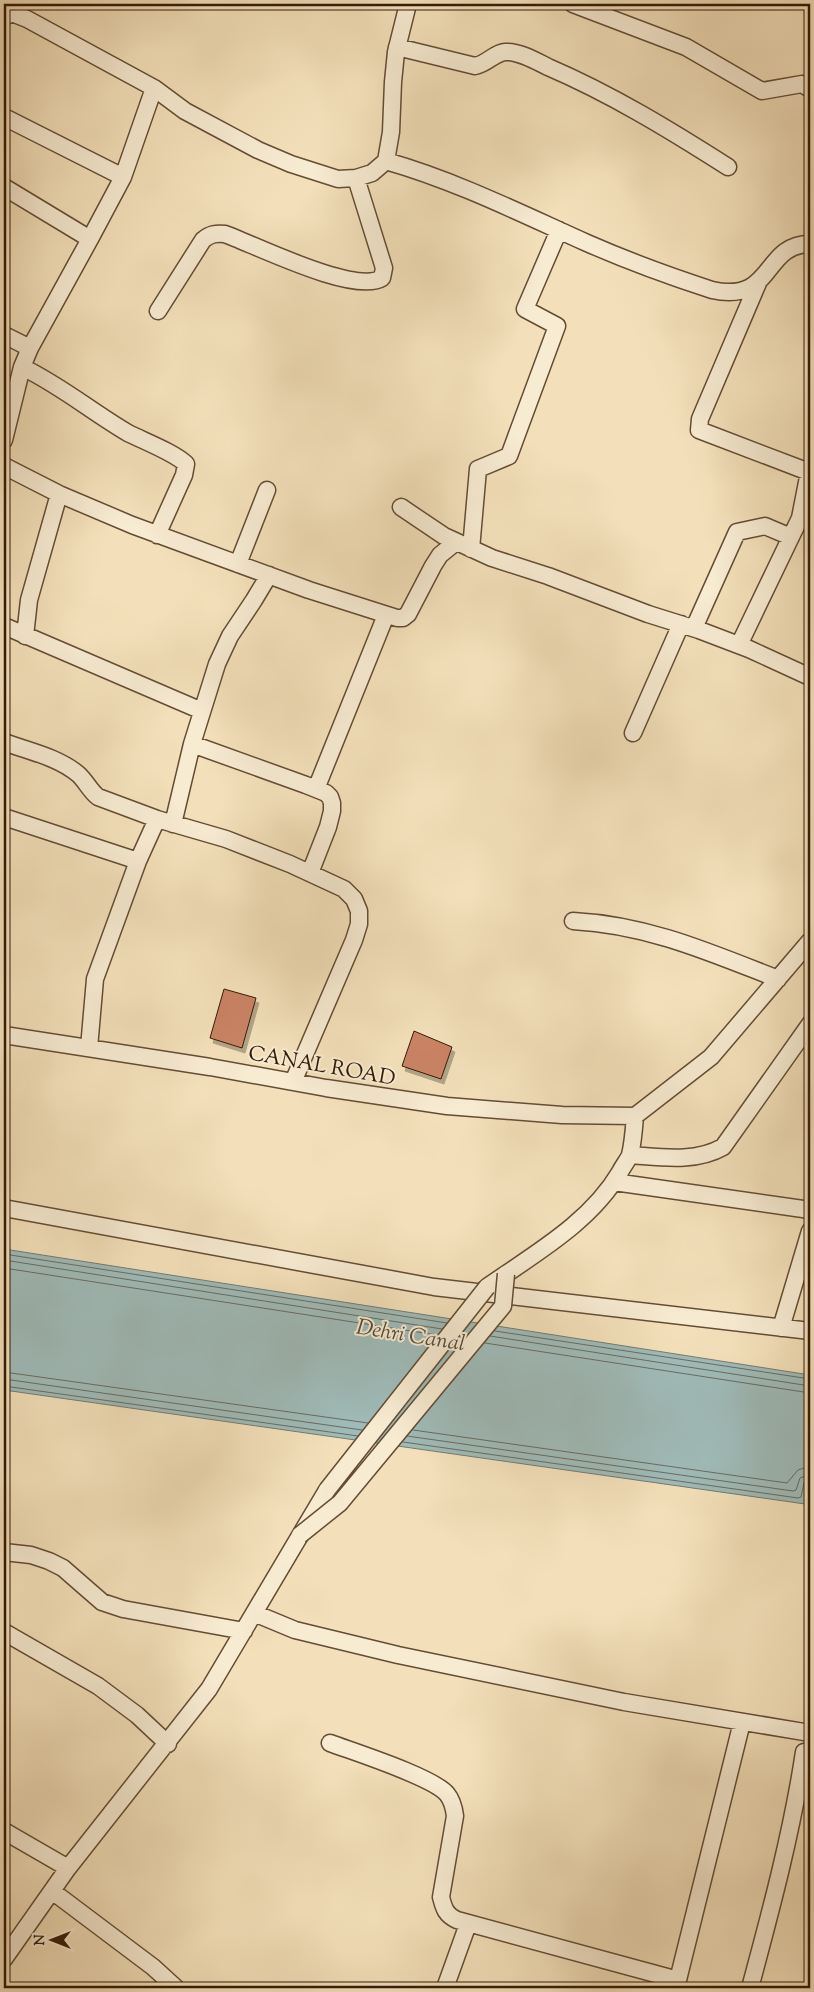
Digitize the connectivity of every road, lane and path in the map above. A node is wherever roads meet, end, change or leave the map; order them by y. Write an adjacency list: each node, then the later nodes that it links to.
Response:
1 (408, 4): 4 (street)
2 (573, 4): 6 (street)
3 (5, 15): 5 (street)
4 (397, 47): 8 (street); 9 (street)
5 (154, 88): 10 (street); 11 (street)
6 (810, 89)
7 (4, 117): 10 (street)
8 (386, 161): 11 (street); 13 (street)
9 (728, 167)
10 (123, 177): 14 (street)
11 (356, 178): 17 (street)
12 (4, 186): 14 (street)
13 (559, 230): 16 (street); 28 (street)
14 (90, 239): 19 (street)
15 (810, 244): 16 (street)
16 (758, 283): 27 (street)
17 (158, 311)
18 (4, 335): 19 (street)
19 (30, 348): 20 (street)
20 (22, 367): 21 (street); 26 (street)
21 (4, 440)
22 (4, 466): 24 (street)
23 (266, 490): 29 (street)
24 (59, 494): 26 (street); 34 (street)
25 (401, 507): 28 (street)
26 (158, 535): 29 (street)
27 (791, 537): 33 (street); 35 (street)
28 (463, 545): 31 (street); 33 (street)
29 (238, 564): 30 (street)
30 (269, 574): 31 (street); 37 (street)
31 (386, 615): 41 (street)
32 (4, 626): 34 (street)
33 (687, 626): 35 (street); 38 (street)
34 (25, 636): 37 (street)
35 (739, 645): 36 (street)
36 (810, 677)
37 (202, 710): 40 (street)
38 (633, 733)
39 (4, 742): 43 (street)
40 (192, 744): 41 (street); 44 (street)
41 (316, 788): 46 (street)
42 (4, 817): 45 (street)
43 (157, 819): 44 (street); 45 (street)
44 (173, 824): 46 (street)
45 (138, 861): 52 (street)
46 (310, 873): 53 (street)
47 (573, 921): 49 (street)
48 (810, 941): 49 (street)
49 (778, 980): 54 (street)
50 (810, 1024): 55 (street)
51 (4, 1035): 52 (street, CANAL ROAD)
52 (89, 1048): 53 (street, CANAL ROAD)
53 (293, 1082): 54 (street, CANAL ROAD)
54 (635, 1116): 55 (street)
55 (630, 1155): 56 (street)
56 (614, 1182): 58 (street); 60 (street)
57 (4, 1208): 61 (street)
58 (810, 1210)
59 (810, 1231): 61 (street)
60 (506, 1274): 63 (street, bridge); 63 (street, bridge)
61 (781, 1328): 62 (street)
62 (810, 1331)
63 (300, 1535): 65 (street)
64 (4, 1552): 66 (street)
65 (254, 1613): 66 (street); 68 (street)
66 (244, 1631): 71 (street)
67 (4, 1632): 71 (street)
68 (742, 1722): 69 (street); 79 (street)
69 (807, 1732): 72 (street)
70 (330, 1743): 77 (street)
71 (168, 1744): 75 (street)
72 (804, 1752): 73 (street); 82 (street)
73 (810, 1776)
74 (4, 1831): 75 (street)
75 (68, 1868): 76 (street)
76 (52, 1891): 78 (street); 80 (street)
77 (468, 1924): 79 (street); 81 (street)
78 (4, 1960)
79 (677, 1984)
80 (176, 1988)
81 (445, 1988)
82 (750, 1988)

